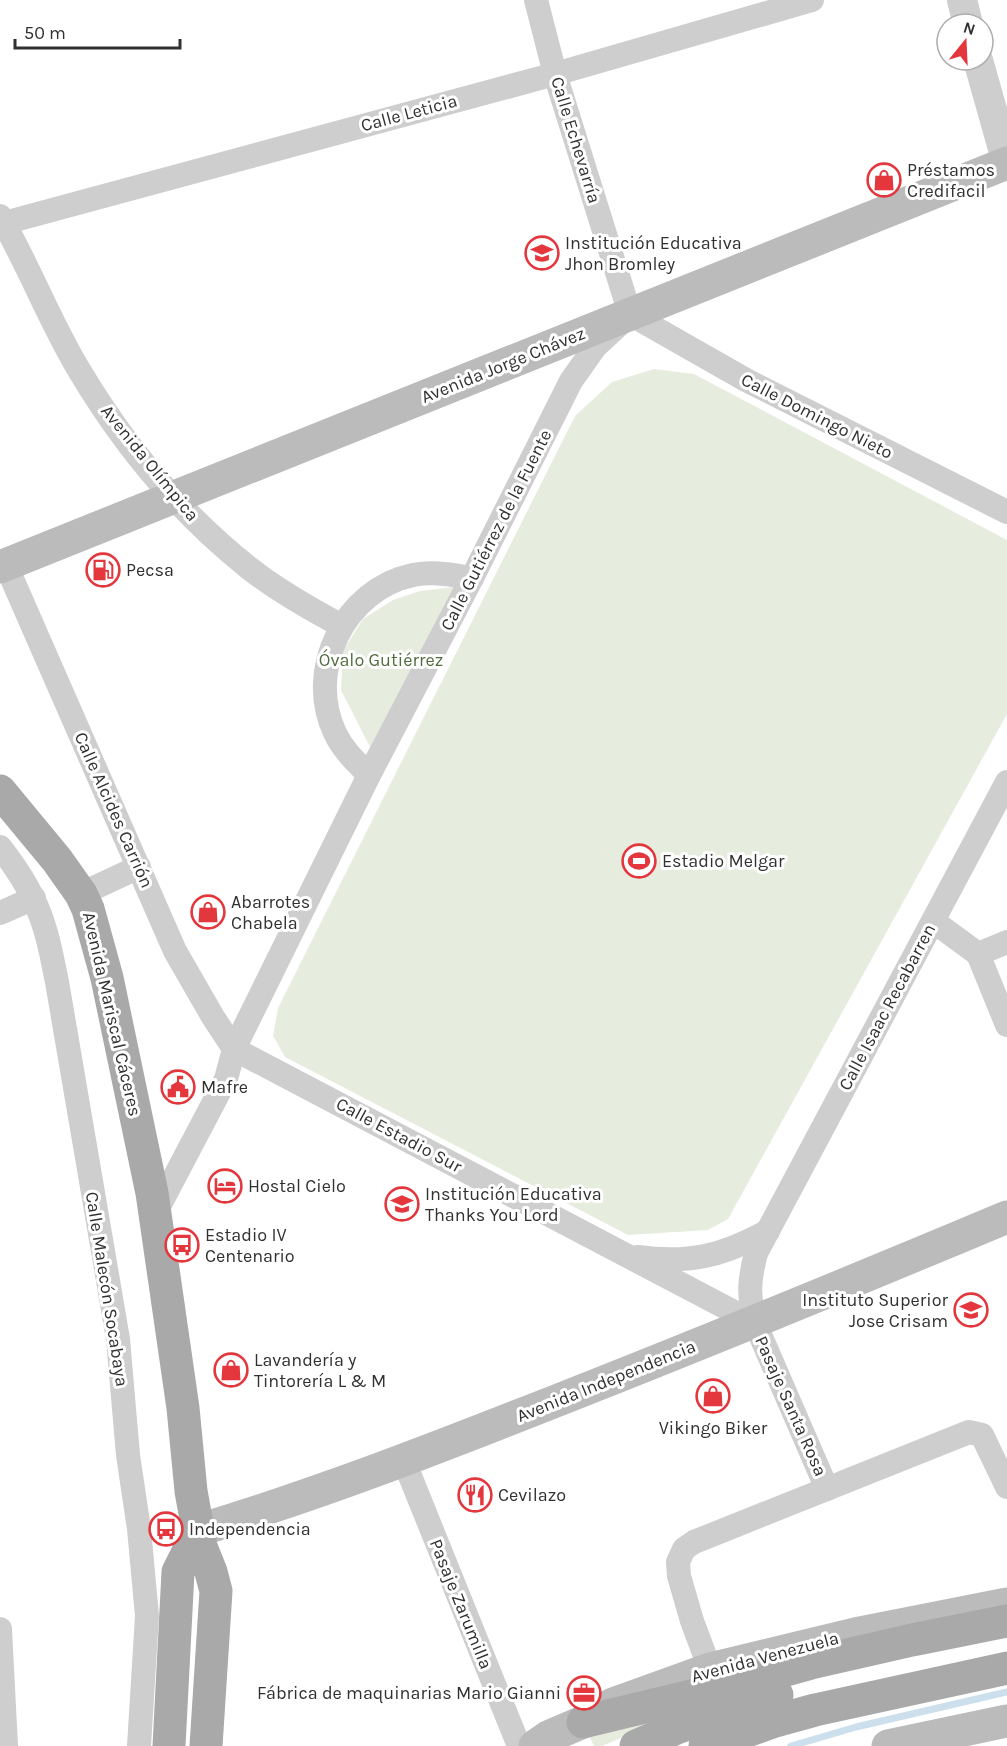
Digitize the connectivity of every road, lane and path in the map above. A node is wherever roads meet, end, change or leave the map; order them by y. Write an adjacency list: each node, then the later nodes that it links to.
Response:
1 (536, 0): 4 (street, Calle Echevarría)
2 (813, 0): 4 (street, Calle Leticia)
3 (981, 72): 5 (street)
4 (555, 74): 6 (street, Calle Leticia); 7 (street, Calle Echevarría)
5 (1007, 164): 7 (main road, Avenida Jorge Chávez)
6 (2, 219): 8 (street, Avenida Olímpica)
7 (630, 314): 8 (main road, Avenida Jorge Chávez); 9 (street, Calle Domingo Nieto); 11 (street, Calle Gutiérrez de la Fuente)
8 (173, 498): 10 (main road, Avenida Jorge Chávez); 12 (street, Avenida Olímpica)
9 (1007, 512)
10 (3, 566): 17 (street, Calle Alcides Carrión)
11 (472, 578): 12 (street); 13 (street, Calle Gutiérrez de la Fuente)
12 (342, 626): 13 (street)
13 (369, 775): 25 (street, Calle Gutiérrez de la Fuente)
14 (1007, 782): 21 (street, Calle Isaac Recabarren)
15 (0, 791): 18 (main road, Avenida Mariscal Cáceres)
16 (0, 847): 19 (street, Calle Malecón Socabaya)
17 (139, 867): 18 (street); 25 (street, Calle Alcides Carrión)
18 (81, 894): 26 (main road, Avenida Mariscal Cáceres)
19 (34, 898): 20 (street); 44 (street, Calle Malecón Socabaya)
20 (0, 913)
21 (933, 921): 23 (street); 28 (street, Calle Isaac Recabarren)
22 (1007, 942): 23 (street)
23 (978, 954): 24 (street)
24 (1007, 1025)
25 (234, 1049): 26 (street, Calle Gutiérrez de la Fuente); 29 (street, Calle Estadio Sur)
26 (154, 1203): 34 (main road)
27 (1007, 1217): 30 (main road, Avenida Independencia)
28 (768, 1232): 29 (street); 30 (street, Calle Isaac Recabarren)
29 (627, 1256): 30 (street, Calle Estadio Sur)
30 (755, 1323): 31 (main road, Avenida Independencia); 33 (street, Pasaje Santa Rosa)
31 (404, 1461): 34 (main road, Avenida Independencia); 48 (street, Pasaje Zarumilla)
32 (1007, 1487): 33 (street, Pasaje Santa Rosa)
33 (827, 1489): 40 (street, Pasaje Santa Rosa)
34 (200, 1538): 45 (main road); 46 (main road); 47 (main road)
35 (1007, 1604): 40 (main road, Avenida Venezuela)
36 (1007, 1621): 42 (main road)
37 (0, 1629): 43 (street)
38 (1007, 1642): 50 (main road)
39 (1007, 1668): 51 (main road)
40 (710, 1669): 42 (main road, Avenida Venezuela)
41 (1007, 1721): 52 (main road)
42 (583, 1722): 49 (main road, Avenida Venezuela)
43 (6, 1746)
44 (139, 1746)
45 (169, 1746)
46 (180, 1746)
47 (206, 1746)
48 (519, 1746)
49 (535, 1746)
50 (636, 1746)
51 (705, 1746)
52 (888, 1746)

